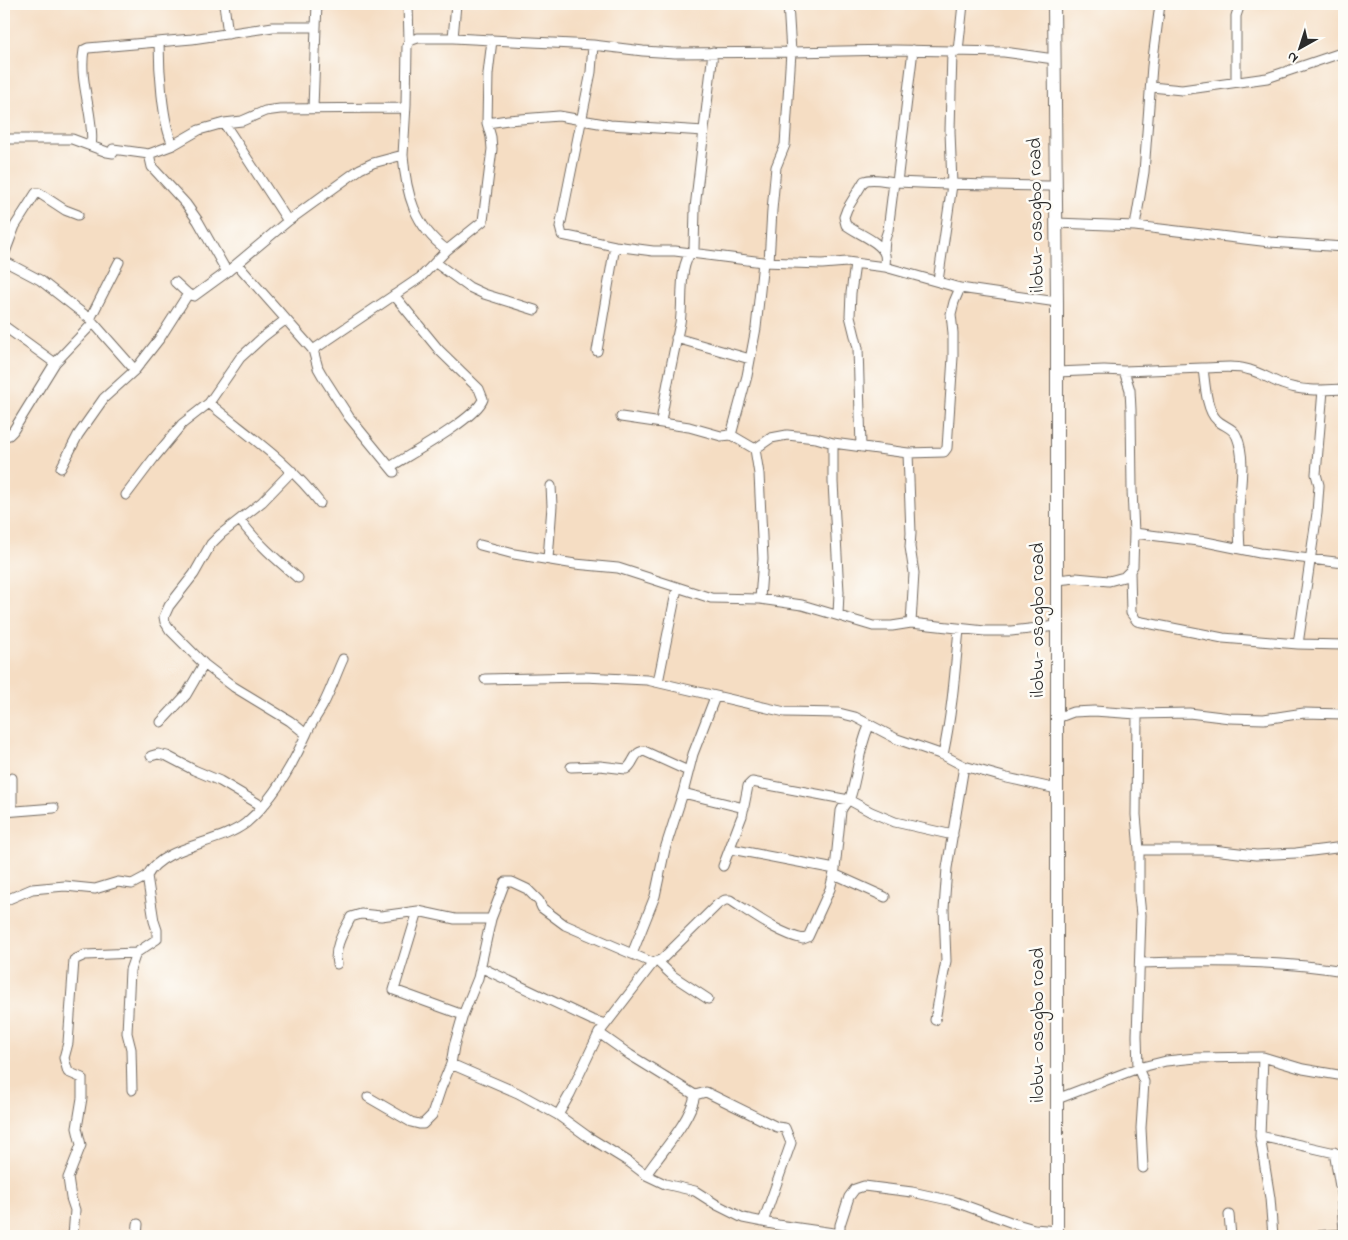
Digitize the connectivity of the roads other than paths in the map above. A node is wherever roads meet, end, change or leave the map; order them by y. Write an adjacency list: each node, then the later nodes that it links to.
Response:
1 (224, 4): 11 (street)
2 (317, 4): 10 (street)
3 (408, 4): 14 (street)
4 (456, 4): 12 (street)
5 (788, 4): 20 (street)
6 (963, 4): 18 (street)
7 (1054, 4): 22 (main road, ilobu- osogbo road)
8 (1160, 4): 24 (street)
9 (1240, 4): 23 (street)
10 (316, 27): 11 (street); 26 (street)
11 (228, 34): 15 (street)
12 (453, 38): 13 (street); 14 (street)
13 (492, 40): 16 (street); 29 (street)
14 (409, 41): 25 (street)
15 (159, 42): 32 (street); 33 (street)
16 (593, 45): 19 (street); 27 (street)
17 (914, 50): 18 (street); 20 (street); 36 (street)
18 (955, 51): 22 (street); 37 (street)
19 (713, 52): 20 (street); 30 (street)
20 (791, 52): 51 (street)
21 (1344, 52): 23 (street)
22 (1054, 59): 38 (main road, ilobu- osogbo road)
23 (1236, 82): 24 (street)
24 (1151, 87): 42 (street)
25 (406, 105): 26 (street); 35 (street)
26 (314, 108): 28 (street)
27 (581, 120): 29 (street); 30 (street); 43 (street)
28 (224, 123): 32 (street); 40 (street)
29 (487, 123): 45 (street)
30 (704, 131): 47 (street)
31 (4, 139): 33 (street)
32 (173, 145): 34 (street)
33 (91, 146): 34 (street)
34 (149, 154): 56 (street)
35 (402, 155): 40 (street); 45 (street)
36 (896, 182): 37 (street); 46 (street); 46 (street)
37 (952, 185): 38 (street); 57 (street)
38 (1056, 186): 41 (main road, ilobu- osogbo road)
39 (78, 215): 48 (street)
40 (288, 221): 53 (street)
41 (1056, 222): 42 (street); 62 (main road, ilobu- osogbo road)
42 (1135, 226): 44 (street)
43 (615, 246): 47 (street); 69 (street)
44 (1344, 247)
45 (447, 250): 52 (street)
46 (884, 252): 55 (street)
47 (689, 254): 51 (street); 67 (street)
48 (4, 255)
49 (4, 261): 65 (street)
50 (119, 262): 65 (street)
51 (766, 262): 54 (street); 70 (street)
52 (436, 263): 61 (street); 63 (street)
53 (237, 264): 56 (street); 64 (street)
54 (855, 264): 55 (street); 84 (street)
55 (884, 267): 57 (street)
56 (227, 272): 60 (street)
57 (938, 281): 59 (street)
58 (175, 282): 60 (street)
59 (960, 288): 62 (street); 86 (street)
60 (188, 294): 73 (street)
61 (394, 295): 68 (street); 68 (street)
62 (1057, 302): 75 (main road, ilobu- osogbo road)
63 (535, 310)
64 (285, 320): 68 (street); 78 (street)
65 (92, 321): 71 (street); 73 (street)
66 (4, 326): 71 (street)
67 (676, 338): 70 (street); 80 (street)
68 (313, 350)
69 (597, 351)
70 (750, 360): 81 (street)
71 (56, 363): 82 (street)
72 (1203, 368): 74 (street); 77 (street); 95 (street)
73 (135, 370): 87 (street)
74 (1124, 371): 75 (street); 93 (street)
75 (1057, 372): 101 (main road, ilobu- osogbo road)
76 (1344, 389): 77 (street)
77 (1323, 390): 96 (street)
78 (209, 402): 88 (street); 90 (street)
79 (621, 417): 80 (street)
80 (661, 422): 81 (street)
81 (731, 435): 85 (street)
82 (4, 436)
83 (833, 442): 84 (street); 85 (street); 104 (street)
84 (861, 446): 86 (street)
85 (755, 449): 103 (street)
86 (908, 453): 105 (street)
87 (61, 468)
88 (292, 471): 91 (street); 92 (street)
89 (551, 486): 97 (street)
90 (126, 495)
91 (320, 503)
92 (240, 520): 100 (street); 111 (street)
93 (1134, 533): 95 (street); 99 (street)
94 (480, 545): 97 (street)
95 (1240, 549): 96 (street)
96 (1310, 558): 98 (street); 108 (street)
97 (548, 560): 102 (street)
98 (1344, 563)
99 (1130, 571): 101 (street); 108 (street)
100 (298, 578)
101 (1057, 580): 106 (main road, ilobu- osogbo road)
102 (677, 588): 103 (street); 113 (street)
103 (760, 599): 104 (street)
104 (838, 615): 105 (street)
105 (911, 623): 107 (street)
106 (1057, 626): 107 (street); 117 (main road, ilobu- osogbo road)
107 (959, 629): 121 (street)
108 (1298, 644): 109 (street)
109 (1344, 645)
110 (343, 659): 120 (street)
111 (204, 664): 118 (street); 120 (street)
112 (485, 679): 113 (street)
113 (658, 682): 114 (street)
114 (715, 697): 119 (street); 125 (street)
115 (1137, 714): 116 (street); 117 (street); 137 (street)
116 (1344, 714)
117 (1057, 718): 127 (main road, ilobu- osogbo road)
118 (161, 722)
119 (869, 726): 121 (street); 129 (street)
120 (306, 734): 130 (street)
121 (942, 755): 123 (street)
122 (150, 756): 130 (street)
123 (964, 766): 127 (street); 134 (street)
124 (571, 767): 125 (street)
125 (688, 771): 128 (street)
126 (12, 778): 133 (street)
127 (1057, 789): 164 (main road, ilobu- osogbo road)
128 (683, 792): 132 (street); 146 (street)
129 (849, 800): 132 (street); 134 (street); 139 (street)
130 (262, 806): 140 (street)
131 (54, 808): 133 (street)
132 (744, 808): 136 (street)
133 (8, 811)
134 (953, 835): 154 (street)
135 (1344, 847): 137 (street)
136 (731, 849): 138 (street); 139 (street)
137 (1139, 850): 148 (street)
138 (723, 866)
139 (834, 871): 141 (street); 147 (street)
140 (147, 876): 142 (street); 145 (street)
141 (885, 897)
142 (4, 902)
143 (418, 911): 144 (street); 149 (street); 153 (street)
144 (491, 919): 146 (street); 150 (street)
145 (136, 953): 161 (street); 177 (street)
146 (632, 954): 147 (street)
147 (656, 962): 152 (street); 155 (street)
148 (1140, 962): 151 (street); 159 (street)
149 (336, 964)
150 (480, 967): 153 (street); 155 (street)
151 (1344, 971)
152 (708, 999)
153 (464, 1015): 158 (street)
154 (935, 1020)
155 (606, 1024): 156 (street)
156 (599, 1033): 162 (street); 165 (street)
157 (1263, 1057): 159 (street); 160 (street); 166 (street)
158 (451, 1064): 163 (street); 165 (street)
159 (1138, 1068): 164 (street); 169 (street)
160 (1344, 1076)
161 (132, 1090)
162 (695, 1094): 170 (street); 172 (street)
163 (368, 1097)
164 (1057, 1098): 176 (main road, ilobu- osogbo road)
165 (558, 1115): 170 (street)
166 (1260, 1136): 167 (street); 181 (street)
167 (1334, 1152): 168 (street); 175 (street)
168 (1344, 1155)
169 (1143, 1168)
170 (646, 1175): 172 (street)
171 (1229, 1215): 180 (street)
172 (762, 1222): 174 (street)
173 (138, 1224): 178 (street)
174 (838, 1232): 176 (street); 179 (street)
175 (1344, 1232): 182 (street)
176 (1057, 1233)
177 (74, 1236)
178 (137, 1236)
179 (854, 1236)
180 (1231, 1236)
181 (1272, 1236)
182 (1314, 1236)

